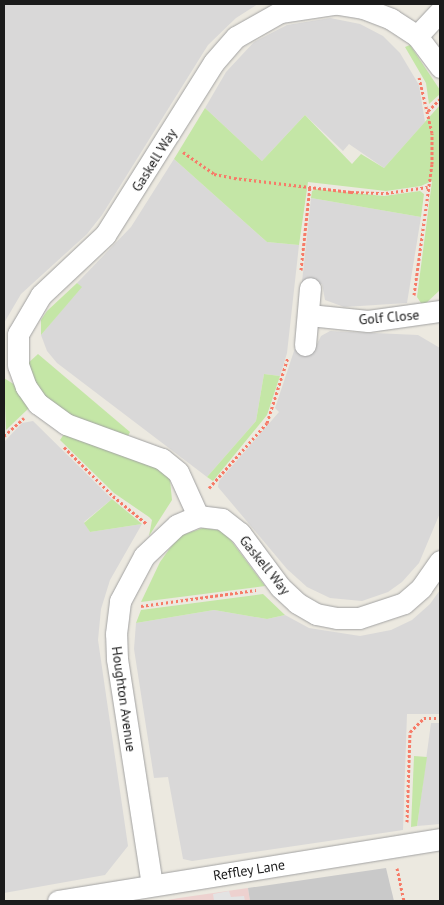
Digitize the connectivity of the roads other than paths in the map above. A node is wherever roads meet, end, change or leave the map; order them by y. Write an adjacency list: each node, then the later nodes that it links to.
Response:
1 (336, 4): 3 (street, Gaskell Way); 9 (street, Gaskell Way)
2 (440, 11): 3 (street)
3 (417, 36): 4 (street, Gaskell Way)
4 (440, 68)
5 (310, 288): 7 (street)
6 (440, 311): 7 (street, Golf Close)
7 (308, 315): 8 (street)
8 (305, 345)
9 (11, 367): 10 (street, Gaskell Way)
10 (196, 509): 11 (street, Gaskell Way); 13 (street, Houghton Avenue)
11 (440, 561)
12 (440, 839): 13 (street, Reffley Lane)
13 (152, 885): 14 (street, Reffley Lane)
14 (58, 901)

